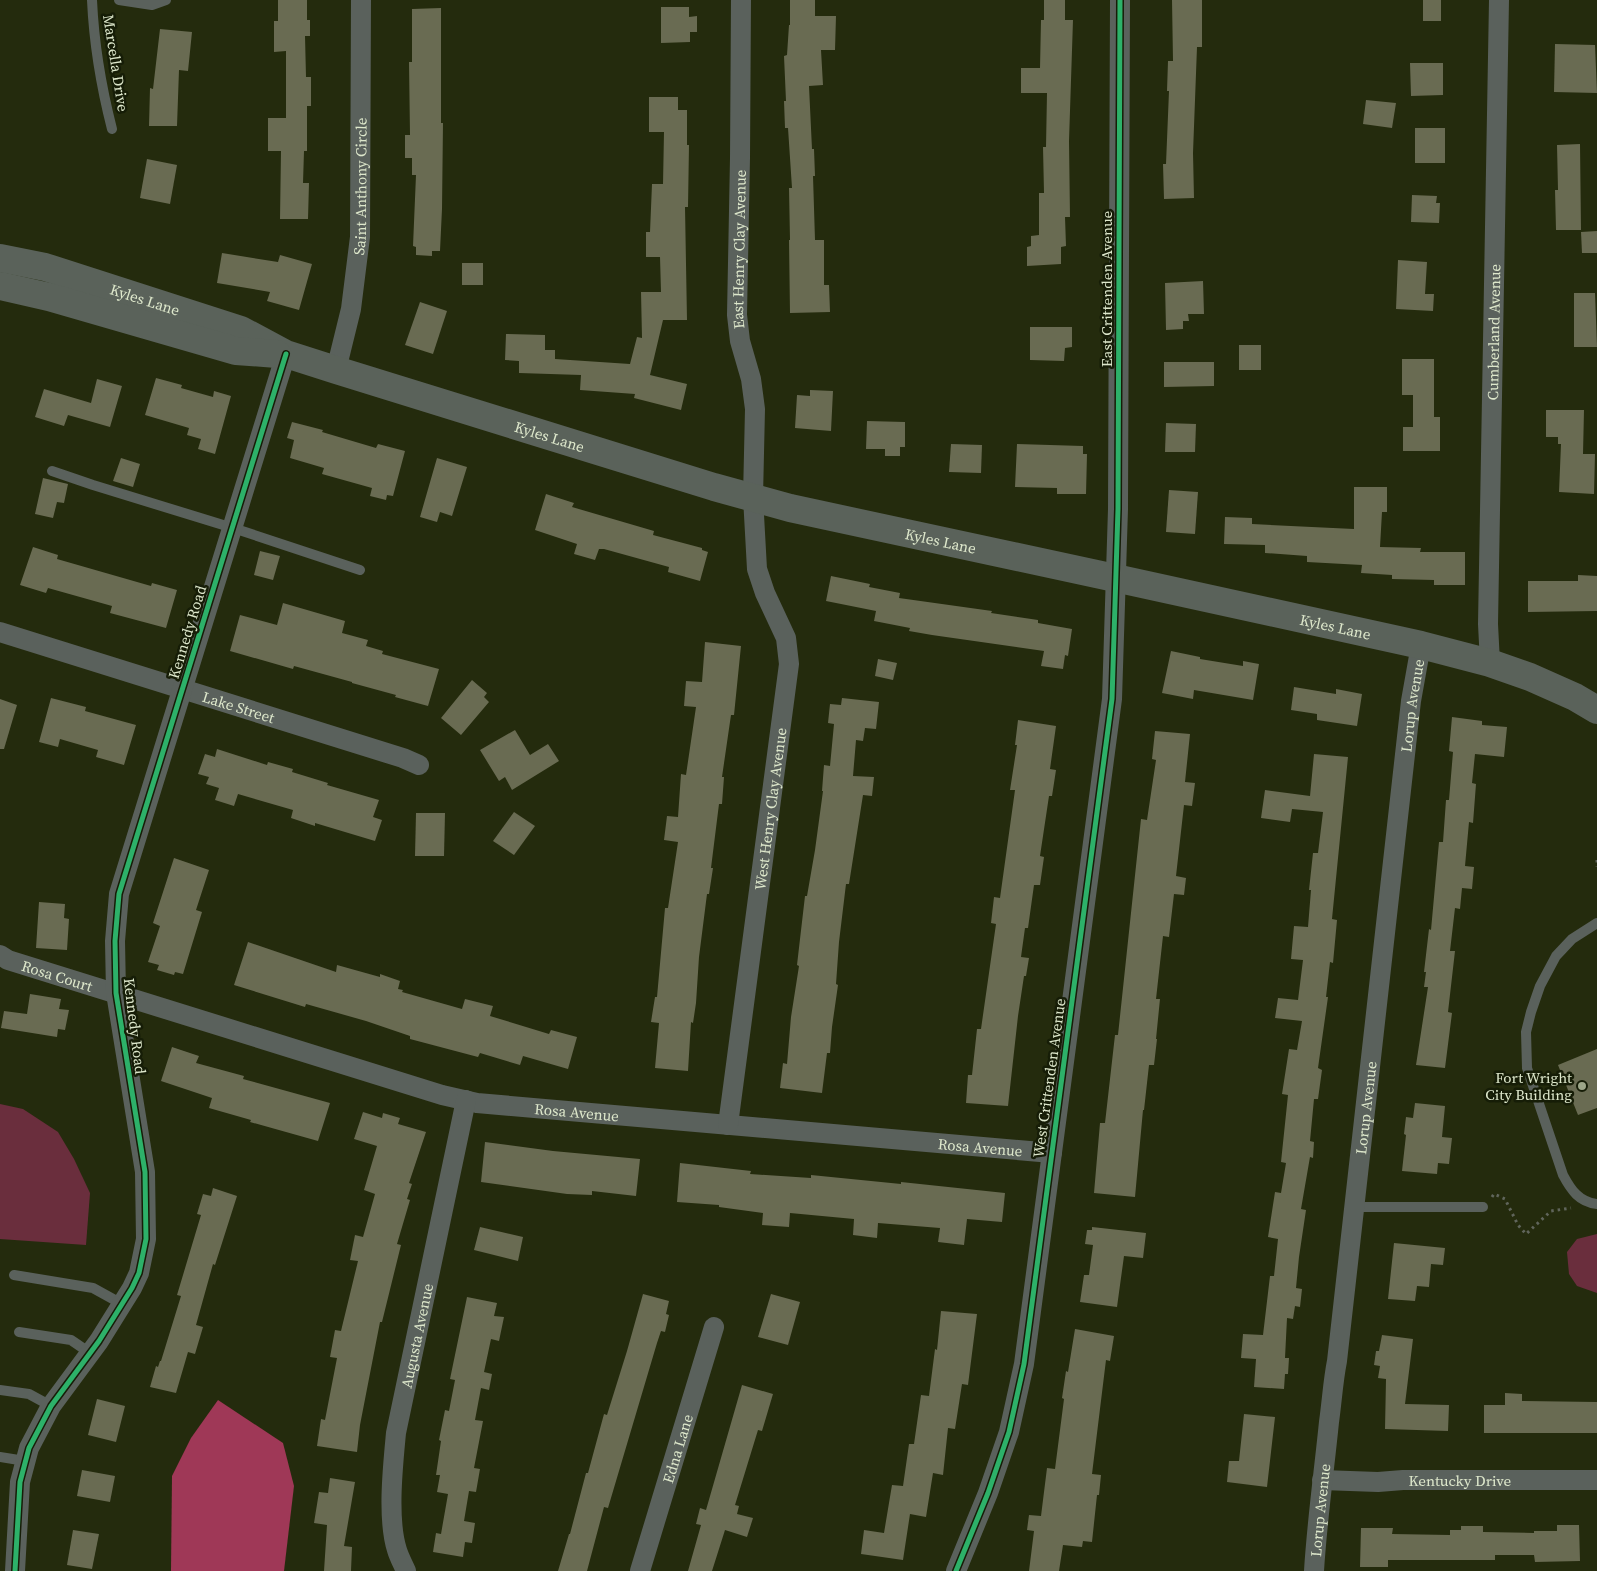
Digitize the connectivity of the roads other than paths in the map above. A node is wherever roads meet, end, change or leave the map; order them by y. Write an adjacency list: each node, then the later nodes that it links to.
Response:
1 (92, 0): 8 (lane, Marcella Drive)
2 (119, 0): 3 (lane)
3 (166, 0)
4 (361, 0): 12 (street, Saint Anthony Circle)
5 (741, 0): 14 (street, East Henry Clay Avenue)
6 (1120, 0): 17 (street, East Crittenden Avenue)
7 (1499, 0): 20 (street, Cumberland Avenue)
8 (112, 130)
9 (0, 258): 11 (main road, Kyles Lane)
10 (0, 286): 11 (main road, Kyles Lane)
11 (286, 354): 12 (main road, Kyles Lane); 15 (street, Kennedy Road)
12 (336, 370): 14 (main road, Kyles Lane)
13 (52, 471): 15 (lane)
14 (753, 497): 17 (main road, Kyles Lane); 28 (street, West Henry Clay Avenue)
15 (233, 528): 16 (lane); 21 (street, Kennedy Road)
16 (360, 570)
17 (1115, 578): 19 (main road, Kyles Lane); 29 (street, West Crittenden Avenue)
18 (0, 632): 21 (street, Lake Street)
19 (1421, 645): 20 (main road, Kyles Lane); 31 (street, Lorup Avenue)
20 (1490, 663): 22 (main road, Kyles Lane)
21 (183, 690): 23 (street, Lake Street); 26 (street, Kennedy Road)
22 (1597, 710)
23 (419, 765)
24 (1597, 923): 30 (lane)
25 (0, 955): 26 (street, Rosa Court)
26 (116, 993): 27 (street, Rosa Avenue); 34 (street, Kennedy Road)
27 (466, 1100): 28 (street, Rosa Avenue); 45 (street, Augusta Avenue)
28 (728, 1125): 29 (street, Rosa Avenue)
29 (1052, 1153): 47 (street, West Crittenden Avenue)
30 (1596, 1204)
31 (1354, 1207): 32 (lane); 42 (street, Lorup Avenue)
32 (1483, 1207)
33 (14, 1275): 34 (lane)
34 (122, 1304): 37 (street, Kennedy Road)
35 (714, 1328): 46 (street, Edna Lane)
36 (19, 1332): 37 (lane)
37 (90, 1353): 39 (street, Kennedy Road)
38 (0, 1390): 39 (lane)
39 (51, 1406): 41 (street, Kennedy Road)
40 (0, 1456): 41 (lane)
41 (25, 1462): 44 (street, Kennedy Road)
42 (1322, 1480): 43 (street, Kentucky Drive); 48 (street, Lorup Avenue)
43 (1597, 1480)
44 (15, 1571)
45 (406, 1571)
46 (640, 1571)
47 (956, 1571)
48 (1314, 1571)

